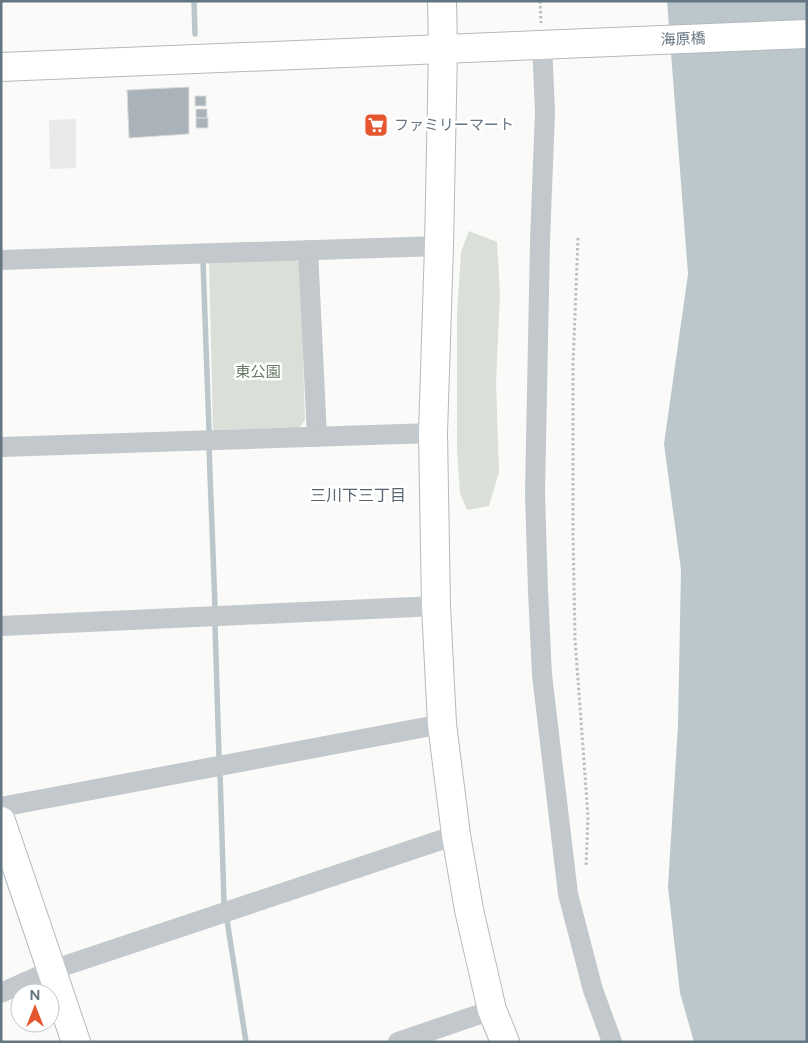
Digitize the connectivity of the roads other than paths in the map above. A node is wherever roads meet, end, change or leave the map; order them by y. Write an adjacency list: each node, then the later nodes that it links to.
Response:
1 (442, 1): 4 (street)
2 (807, 34): 3 (street, 海原橋)
3 (550, 44): 4 (street, 海原橋); 24 (street)
4 (443, 49): 5 (street, 海原橋); 6 (street)
5 (1, 67)
6 (439, 246): 7 (street); 9 (street)
7 (308, 250): 8 (street); 10 (street)
8 (1, 260)
9 (433, 432): 10 (street); 12 (street)
10 (316, 436): 11 (street)
11 (1, 447)
12 (436, 606): 13 (street); 14 (street)
13 (1, 626)
14 (442, 724): 15 (street); 17 (street)
15 (1, 807)
16 (1, 821): 18 (street)
17 (456, 836): 18 (street); 20 (street)
18 (52, 970): 19 (street); 21 (street)
19 (1, 993)
20 (492, 1010): 22 (street); 23 (street)
21 (76, 1042)
22 (398, 1042)
23 (505, 1042)
24 (612, 1042)

